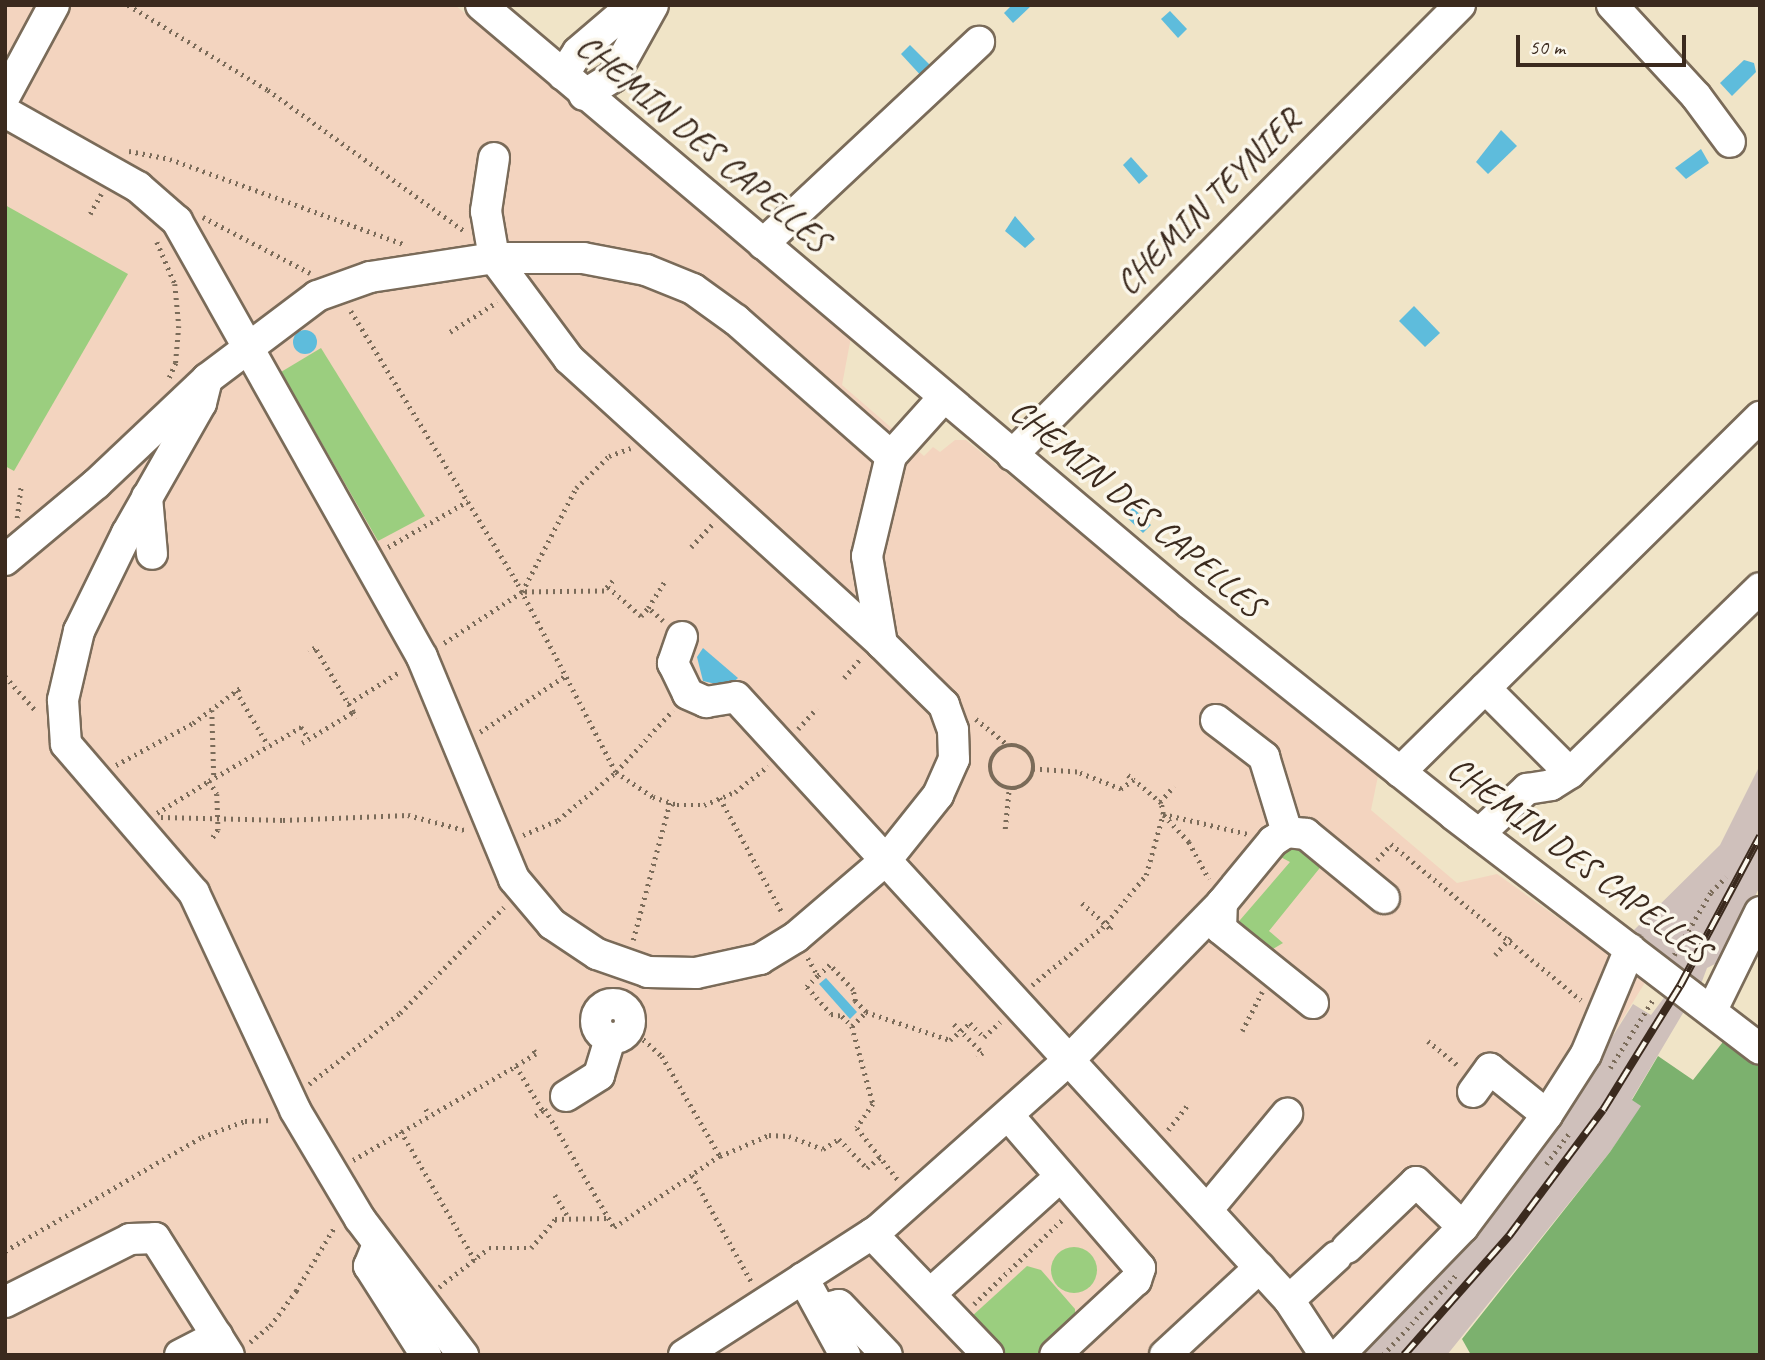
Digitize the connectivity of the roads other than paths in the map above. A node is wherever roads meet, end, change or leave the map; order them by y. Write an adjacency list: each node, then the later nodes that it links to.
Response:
1 (54, 5): 10 (street)
2 (481, 5): 9 (street, CHEMIN DES CAPELLES)
3 (633, 5): 9 (street)
4 (642, 5): 9 (street)
5 (653, 5): 9 (street)
6 (1460, 5): 20 (street, CHEMIN TEYNIER)
7 (1612, 5): 12 (street)
8 (979, 42): 14 (street)
9 (574, 85): 14 (street, CHEMIN DES CAPELLES)
10 (5, 96)
11 (5, 112): 16 (street)
12 (1730, 142)
13 (494, 158): 15 (street)
14 (762, 244): 18 (street, CHEMIN DES CAPELLES)
15 (496, 258): 16 (street); 21 (street); 27 (street)
16 (246, 347): 17 (street); 39 (street)
17 (207, 379): 22 (street); 24 (street)
18 (944, 397): 20 (street, CHEMIN DES CAPELLES); 21 (street)
19 (1760, 418): 28 (street)
20 (1012, 455): 30 (street, CHEMIN DES CAPELLES)
21 (891, 456): 27 (street)
22 (147, 497): 23 (street); 53 (street)
23 (152, 554)
24 (5, 561)
25 (1760, 588): 31 (street)
26 (674, 631): 34 (street)
27 (882, 644): 34 (street)
28 (1485, 688): 30 (street); 31 (street)
29 (1216, 720): 33 (street)
30 (1400, 772): 32 (street, CHEMIN DES CAPELLES)
31 (1570, 773): 32 (street)
32 (1479, 834): 38 (street, CHEMIN DES CAPELLES)
33 (1280, 837): 35 (street); 36 (street)
34 (887, 859): 39 (street); 43 (street)
35 (1384, 898)
36 (1222, 903): 40 (street); 43 (street)
37 (1760, 912): 41 (street)
38 (1630, 949): 41 (street, CHEMIN DES CAPELLES); 48 (street)
39 (629, 965): 45 (street)
40 (1313, 1003)
41 (1712, 1010): 42 (street, CHEMIN DES CAPELLES)
42 (1760, 1049)
43 (1070, 1059): 47 (street); 50 (street)
44 (1476, 1088): 48 (street)
45 (554, 1104)
46 (1287, 1114): 50 (street)
47 (1008, 1115): 49 (street); 52 (street)
48 (1547, 1115): 51 (street)
49 (1060, 1177): 56 (street); 68 (street)
50 (1208, 1209): 54 (street)
51 (1462, 1227): 57 (street); 71 (street)
52 (872, 1234): 55 (street); 56 (street)
53 (378, 1244): 62 (street); 63 (street)
54 (1260, 1267): 57 (street); 69 (street)
55 (803, 1278): 59 (street); 64 (street)
56 (930, 1294): 67 (street)
57 (1289, 1300): 70 (street)
58 (5, 1302): 60 (street)
59 (822, 1309): 65 (street); 66 (street)
60 (229, 1346): 61 (street)
61 (180, 1355)
62 (426, 1355)
63 (463, 1355)
64 (684, 1355)
65 (845, 1355)
66 (887, 1355)
67 (988, 1355)
68 (1055, 1355)
69 (1165, 1355)
70 (1325, 1355)
71 (1339, 1355)

